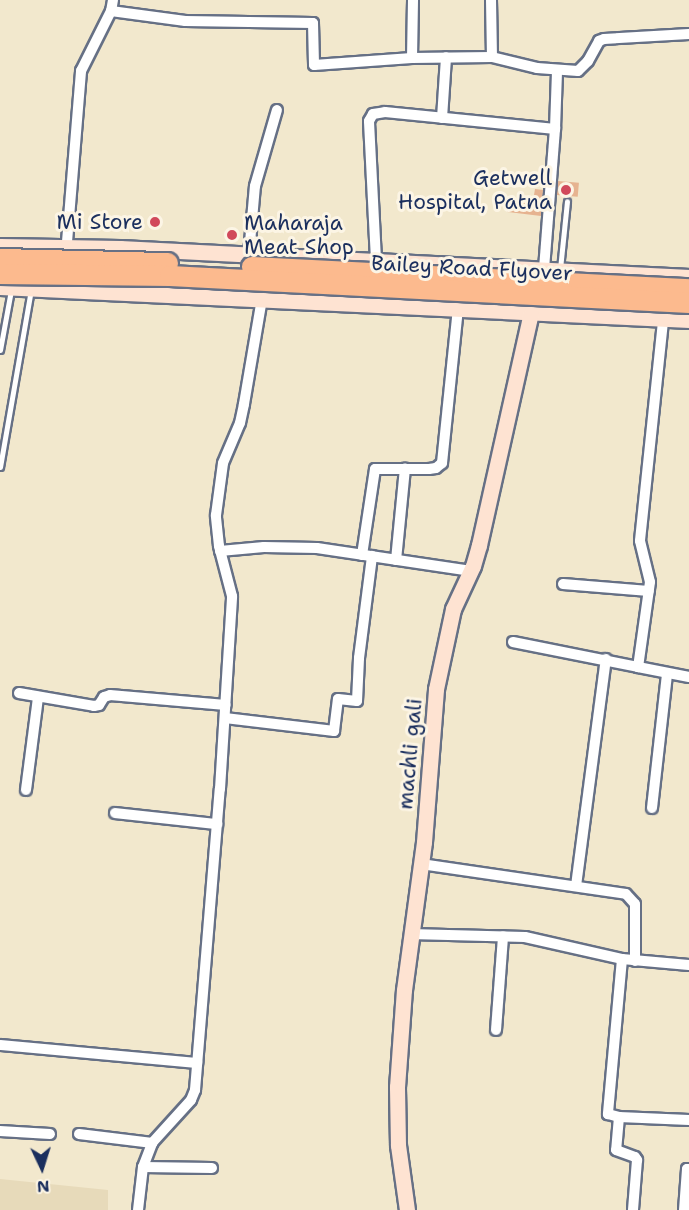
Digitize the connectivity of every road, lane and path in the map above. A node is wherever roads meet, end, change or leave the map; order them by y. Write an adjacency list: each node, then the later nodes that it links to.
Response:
1 (413, 0): 7 (street)
2 (491, 0): 6 (street)
3 (112, 6): 7 (street); 14 (street)
4 (689, 34): 8 (street)
5 (446, 57): 6 (street); 7 (street); 10 (street)
6 (492, 57): 8 (street)
7 (412, 58)
8 (557, 70): 11 (street)
9 (277, 110): 15 (street)
10 (442, 118): 11 (street); 18 (street)
11 (555, 129): 19 (street)
12 (567, 201): 20 (lane)
13 (0, 246): 14 (main road)
14 (65, 246): 15 (main road); 26 (street)
15 (249, 254): 16 (main road)
16 (268, 255): 18 (main road); 27 (street)
17 (0, 259): 25 (highway, Bailey Road Flyover, bridge)
18 (376, 261): 19 (main road)
19 (544, 270): 20 (main road)
20 (560, 271): 21 (main road); 31 (main road)
21 (668, 276): 22 (main road); 32 (street)
22 (689, 277)
23 (4, 283): 24 (main road); 28 (highway, Bailey Road Flyover, bridge); 34 (lane)
24 (31, 288): 26 (main road); 35 (lane)
25 (689, 289)
26 (67, 290): 27 (main road)
27 (261, 300): 29 (main road); 37 (street)
28 (689, 303)
29 (458, 309): 30 (main road); 36 (street)
30 (531, 313): 31 (main road); 40 (main road, machli gali)
31 (556, 313): 32 (main road)
32 (664, 318): 33 (main road); 42 (street)
33 (689, 320)
34 (0, 350)
35 (0, 467)
36 (405, 468): 38 (street); 39 (street)
37 (220, 551): 38 (street); 50 (street)
38 (367, 555): 39 (street); 51 (street)
39 (396, 560): 40 (street)
40 (471, 572): 56 (main road, machli gali)
41 (563, 584): 42 (street)
42 (649, 591): 45 (street)
43 (513, 642): 44 (street)
44 (606, 659): 45 (street); 57 (street)
45 (638, 667): 46 (street)
46 (667, 674): 47 (street); 53 (street)
47 (689, 677)
48 (19, 693): 49 (street)
49 (38, 696): 50 (street); 52 (street)
50 (226, 705): 51 (street)
51 (225, 718): 55 (street)
52 (26, 790)
53 (652, 808)
54 (115, 813): 55 (street)
55 (217, 824): 65 (street)
56 (420, 864): 57 (street); 58 (main road, machli gali)
57 (576, 886): 61 (street)
58 (410, 934): 59 (street); 76 (main road, machli gali)
59 (503, 936): 60 (street); 63 (street)
60 (622, 959): 61 (street); 66 (street)
61 (635, 961): 62 (street)
62 (689, 965)
63 (496, 1030)
64 (0, 1045): 65 (street)
65 (198, 1063): 71 (street)
66 (619, 1117): 67 (street); 77 (street)
67 (689, 1120)
68 (0, 1131): 69 (street)
69 (50, 1134)
70 (79, 1134): 71 (street)
71 (152, 1143): 72 (street)
72 (143, 1167): 73 (street); 75 (street)
73 (212, 1168)
74 (689, 1169): 78 (street)
75 (138, 1210)
76 (406, 1210)
77 (633, 1210)
78 (684, 1210)

